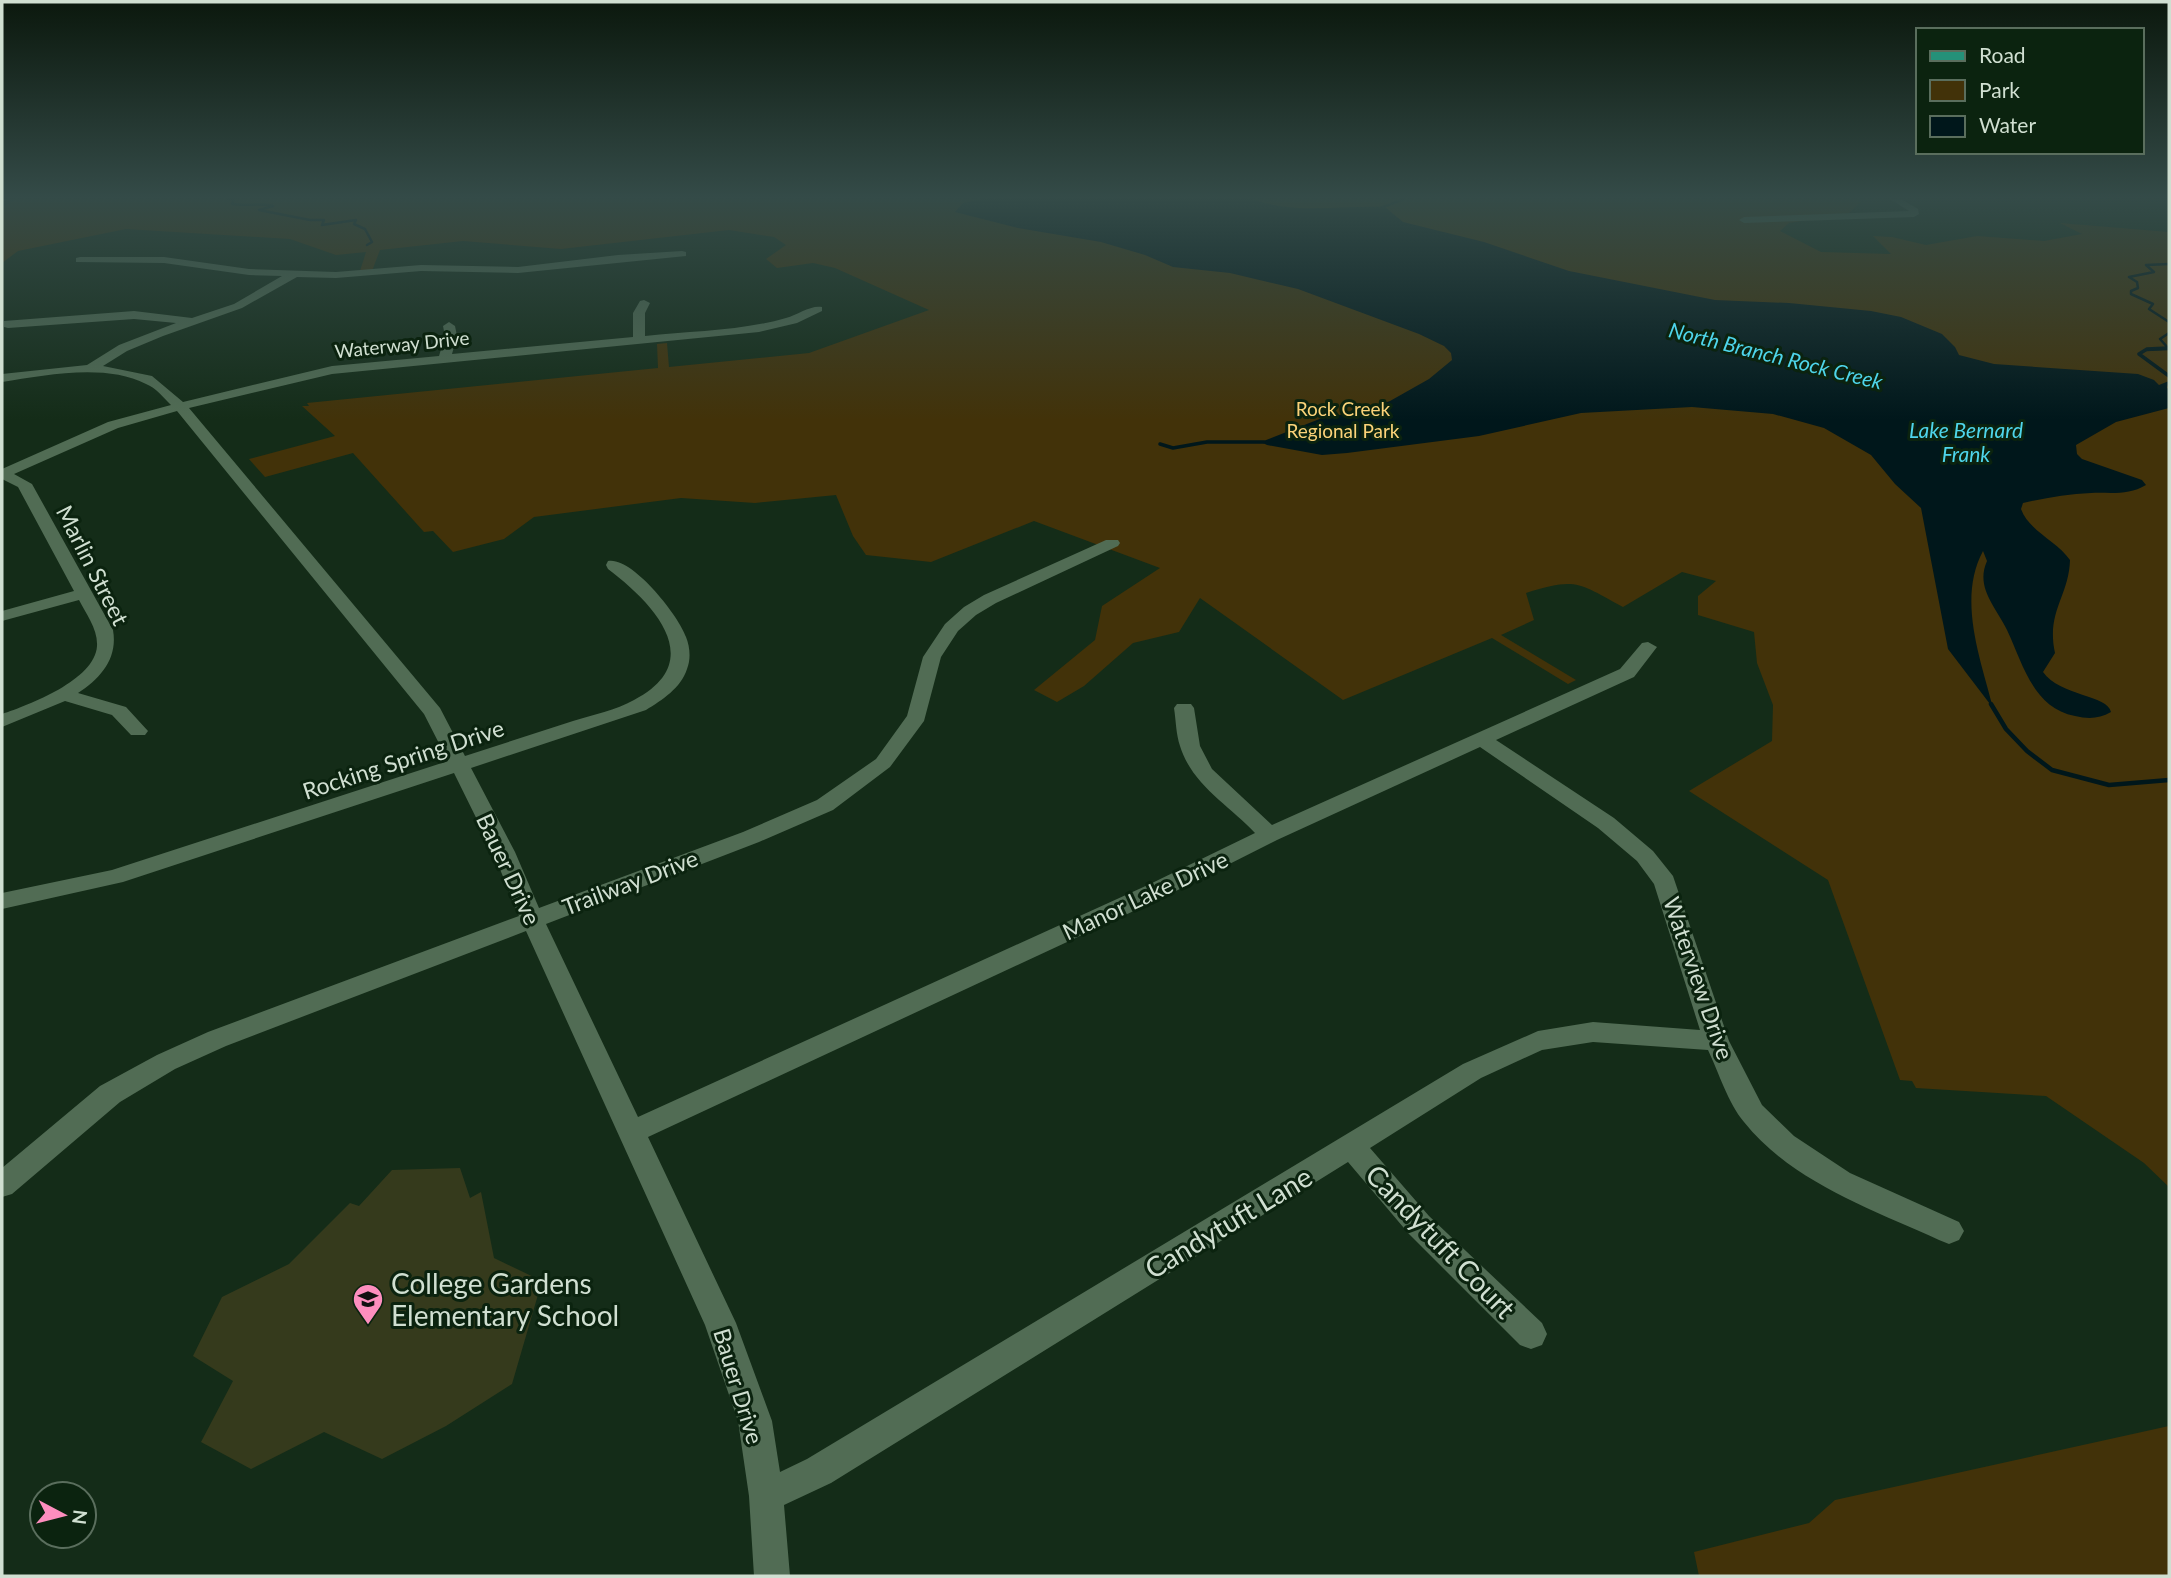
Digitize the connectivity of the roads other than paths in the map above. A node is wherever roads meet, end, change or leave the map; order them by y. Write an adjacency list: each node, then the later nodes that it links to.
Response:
1 (258, 273): 3 (street)
2 (371, 273): 3 (street)
3 (293, 275): 6 (street)
4 (644, 303): 9 (street)
5 (818, 309): 9 (street, Waterway Drive)
6 (192, 322): 7 (street); 11 (street)
7 (8, 324)
8 (449, 326): 10 (street)
9 (639, 340): 10 (street, Waterway Drive)
10 (445, 358): 13 (street, Waterway Drive)
11 (88, 370): 12 (street, Bauer Drive); 13 (street, Bauer Drive)
12 (2, 378)
13 (180, 406): 14 (street, Waterway Drive); 25 (street, Bauer Drive)
14 (2, 474): 17 (street, Marlin Street)
15 (1112, 543): 28 (street, Trailway Drive)
16 (614, 565): 25 (street, Rocking Spring Drive)
17 (82, 594): 18 (street); 20 (street, Marlin Street)
18 (2, 616)
19 (1648, 647): 24 (street, Manor Lake Drive)
20 (64, 695): 22 (street, Marlin Street); 23 (street)
21 (1184, 708): 26 (street)
22 (2, 721)
23 (138, 731)
24 (1483, 740): 26 (street, Manor Lake Drive); 29 (street, Waterview Drive)
25 (458, 766): 27 (street, Rocking Spring Drive); 28 (street, Bauer Drive)
26 (1269, 835): 30 (street, Manor Lake Drive)
27 (2, 901)
28 (532, 919): 30 (street, Bauer Drive); 32 (street, Trailway Drive)
29 (1716, 1041): 31 (street, Candytuft Lane); 33 (street, Waterview Drive)
30 (632, 1132): 35 (street, Bauer Drive)
31 (1352, 1147): 34 (street, Candytuft Court); 35 (street, Candytuft Lane)
32 (2, 1185)
33 (1949, 1231)
34 (1531, 1334)
35 (766, 1496): 36 (street, Bauer Drive)
36 (772, 1576)

